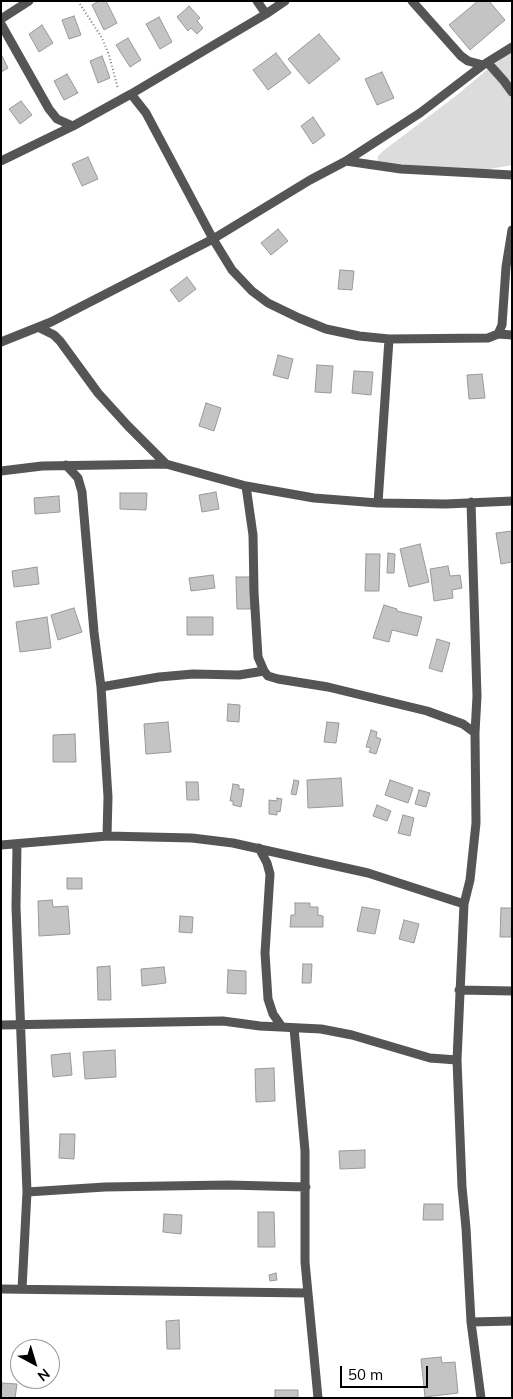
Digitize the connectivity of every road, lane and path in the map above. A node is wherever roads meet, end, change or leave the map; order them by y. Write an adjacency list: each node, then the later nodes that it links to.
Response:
1 (29, 1): 7 (street)
2 (78, 1): 12 (path)
3 (257, 1): 6 (street)
4 (285, 1): 6 (street)
5 (412, 1): 10 (street)
6 (266, 14): 12 (street)
7 (1, 19)
8 (1, 24): 13 (street)
9 (512, 47): 10 (street)
10 (486, 64): 11 (street); 14 (street)
11 (512, 92)
12 (128, 95): 13 (street); 18 (street)
13 (73, 126): 15 (street)
14 (346, 161): 16 (street); 18 (street)
15 (1, 162)
16 (512, 175)
17 (512, 230): 20 (street)
18 (213, 239): 19 (street); 22 (street)
19 (38, 327): 23 (street); 24 (street)
20 (498, 334): 21 (street); 22 (street)
21 (512, 335)
22 (389, 339): 30 (street)
23 (1, 342)
24 (166, 464): 25 (street); 27 (street)
25 (66, 465): 26 (street); 32 (street)
26 (1, 471)
27 (246, 486): 30 (street); 31 (street)
28 (512, 501): 29 (street)
29 (471, 502): 30 (street); 33 (street)
30 (378, 503)
31 (264, 671): 32 (street); 33 (street)
32 (101, 687): 34 (street)
33 (475, 733): 38 (street)
34 (107, 836): 35 (street); 37 (street)
35 (17, 844): 36 (street); 41 (street)
36 (1, 845)
37 (259, 848): 38 (street); 43 (street)
38 (464, 904): 39 (street)
39 (460, 990): 40 (street); 45 (street)
40 (512, 992)
41 (21, 1024): 42 (street); 43 (street); 47 (street)
42 (1, 1025)
43 (282, 1027): 44 (street)
44 (294, 1028): 45 (street); 46 (street)
45 (458, 1060): 52 (street)
46 (306, 1187): 47 (street); 50 (street)
47 (27, 1192): 49 (street)
48 (1, 1289): 49 (street)
49 (22, 1289): 50 (street)
50 (308, 1293): 53 (street)
51 (512, 1321): 52 (street)
52 (471, 1322): 54 (street)
53 (318, 1398)
54 (481, 1398)

